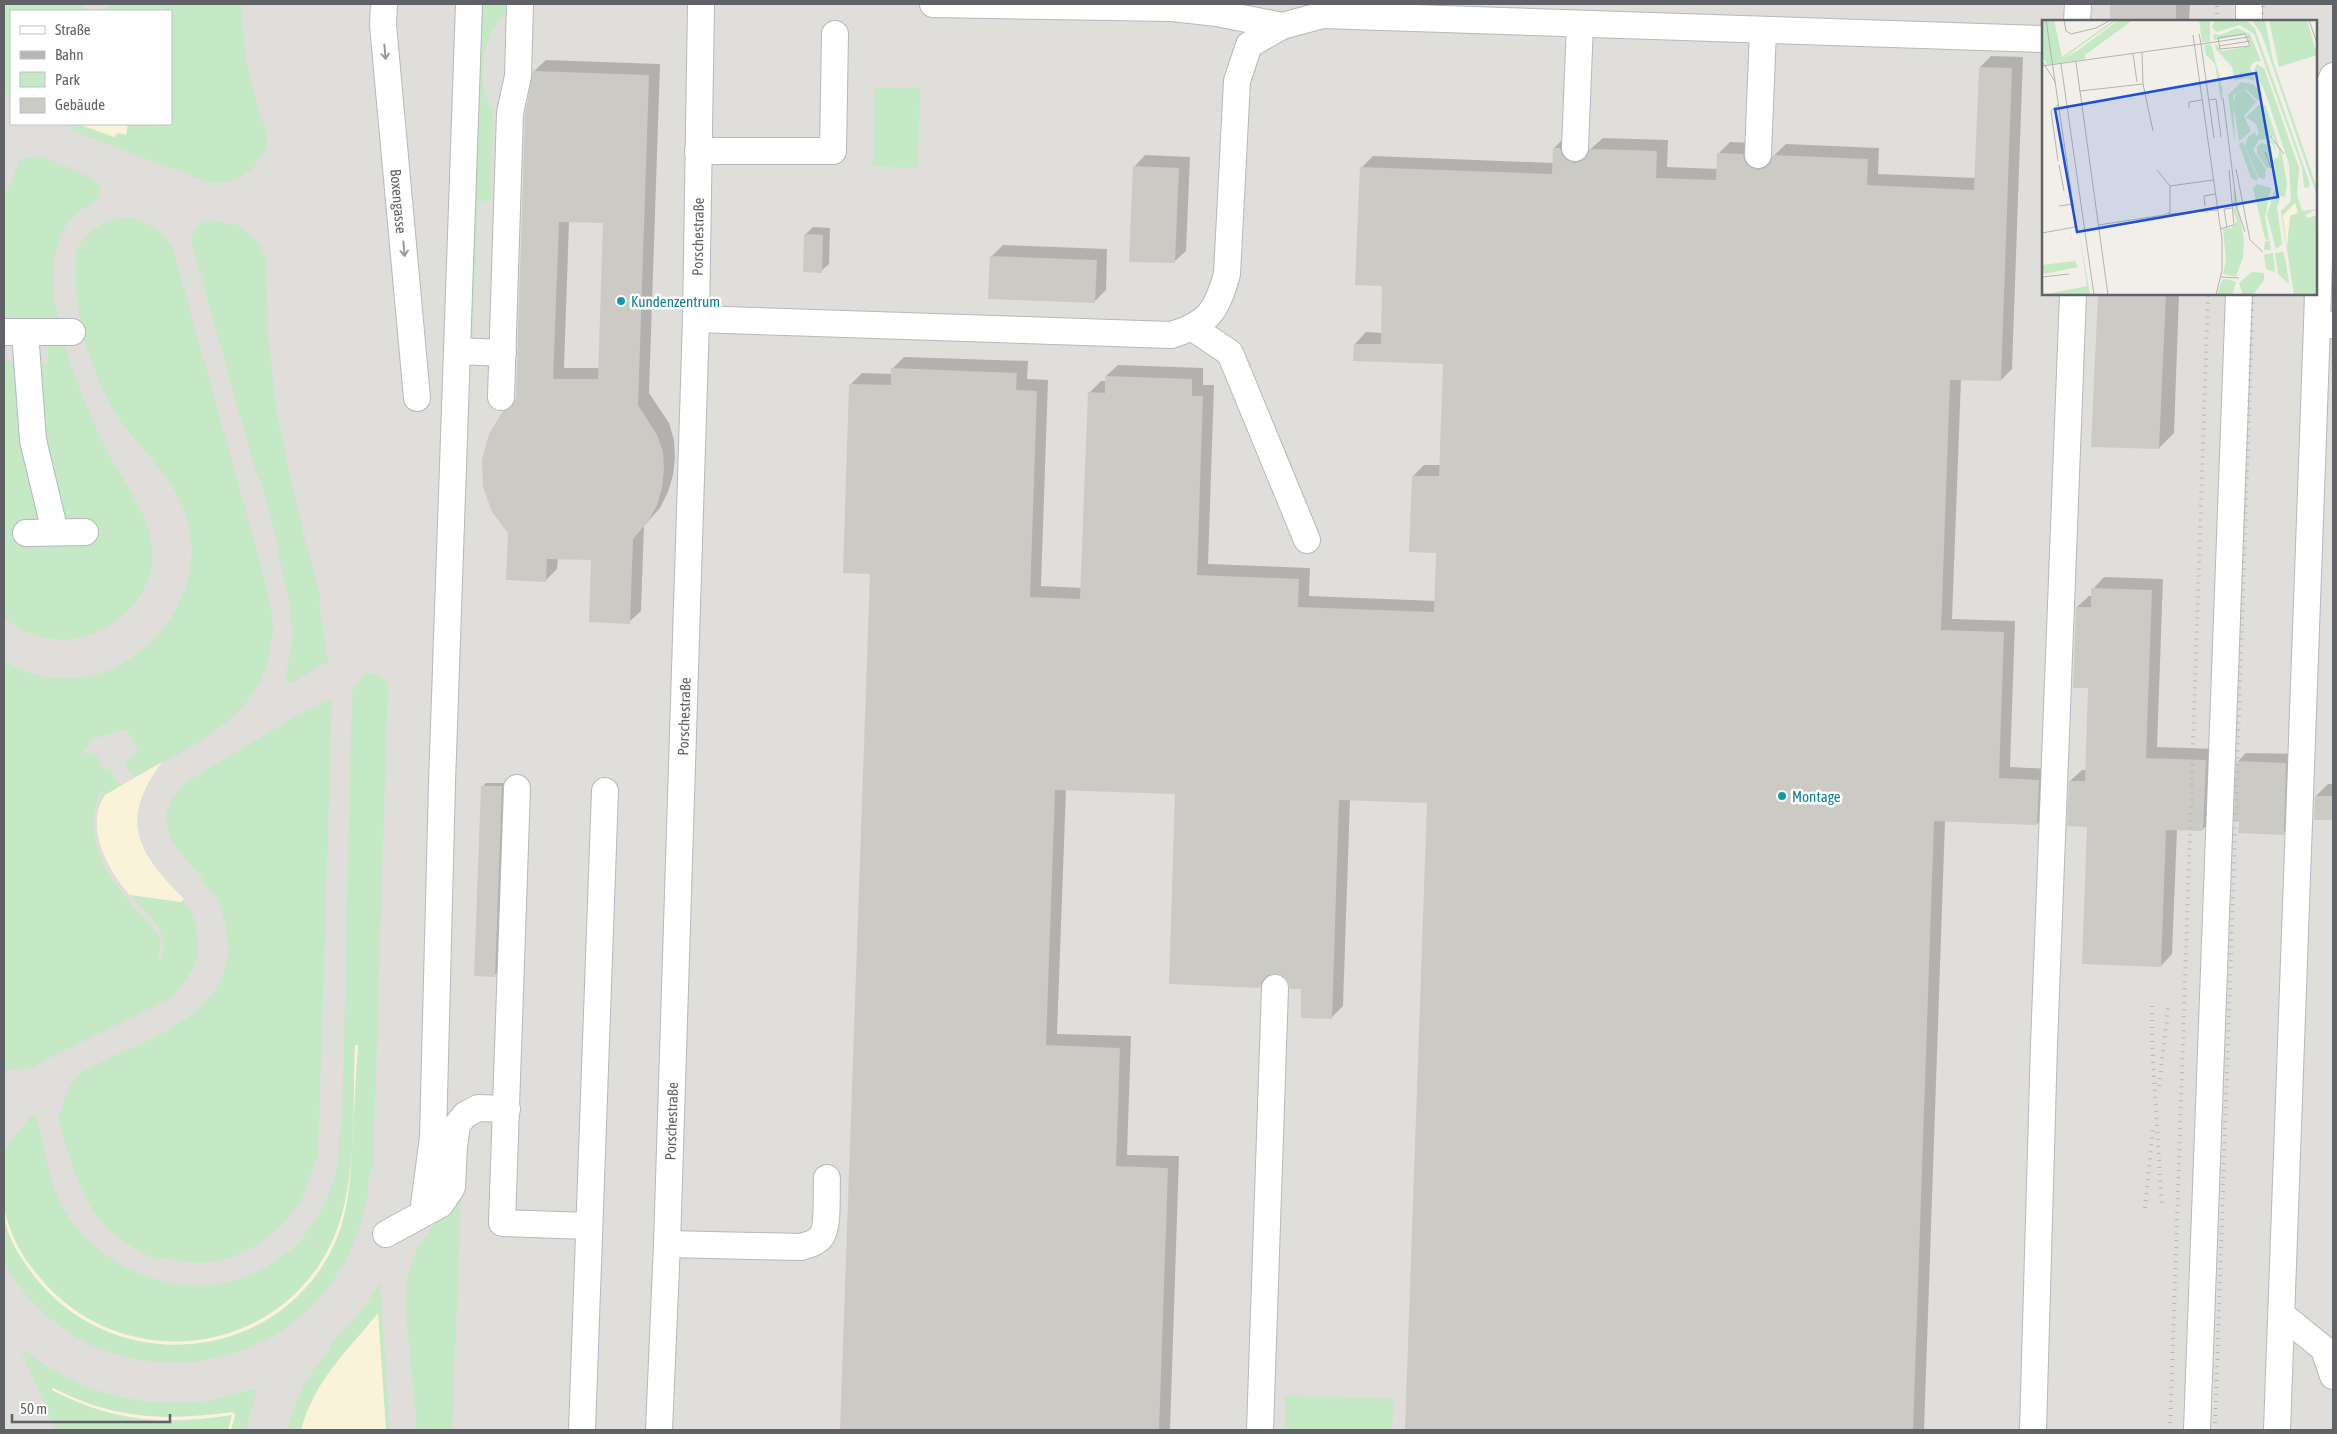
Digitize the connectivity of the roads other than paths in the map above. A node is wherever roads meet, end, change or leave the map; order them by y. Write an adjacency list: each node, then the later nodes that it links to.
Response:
1 (384, 4): 29 (lane, Boxengasse, one-way to 29)
2 (469, 4): 26 (lane)
3 (520, 4): 27 (lane)
4 (701, 4): 17 (lane, Porschestraße)
5 (933, 4): 11 (lane)
6 (2078, 4): 8 (lane)
7 (2249, 4): 9 (lane)
8 (2077, 20)
9 (2249, 20)
10 (1580, 24): 11 (lane); 12 (lane); 16 (lane)
11 (1282, 26): 23 (lane)
12 (1763, 30): 14 (lane); 18 (lane)
13 (835, 34): 17 (lane)
14 (2042, 39)
15 (2333, 76): 22 (lane)
16 (1575, 148)
17 (698, 151): 21 (lane, Porschestraße)
18 (1758, 155)
19 (2073, 295): 49 (lane)
20 (2239, 295): 50 (lane)
21 (696, 319): 23 (lane); 43 (lane, Porschestraße)
22 (2325, 325): 30 (lane)
23 (1193, 328): 34 (lane)
24 (14, 332): 25 (lane); 32 (lane)
25 (72, 332)
26 (457, 351): 27 (lane); 40 (lane)
27 (503, 353): 28 (lane)
28 (501, 397)
29 (417, 398)
30 (2322, 489): 44 (lane)
31 (26, 532): 32 (lane)
32 (56, 532): 33 (lane)
33 (85, 532)
34 (1307, 540)
35 (517, 788): 38 (lane)
36 (605, 790): 41 (lane)
37 (1275, 988): 48 (lane)
38 (507, 1109): 40 (lane); 41 (lane)
39 (827, 1178): 43 (lane)
40 (423, 1213): 42 (lane)
41 (590, 1226): 46 (lane)
42 (386, 1234)
43 (668, 1244): 47 (lane, Porschestraße)
44 (2281, 1314): 45 (lane); 51 (lane)
45 (2333, 1376)
46 (582, 1430)
47 (659, 1430)
48 (1260, 1430)
49 (2033, 1430)
50 (2198, 1430)
51 (2277, 1430)

